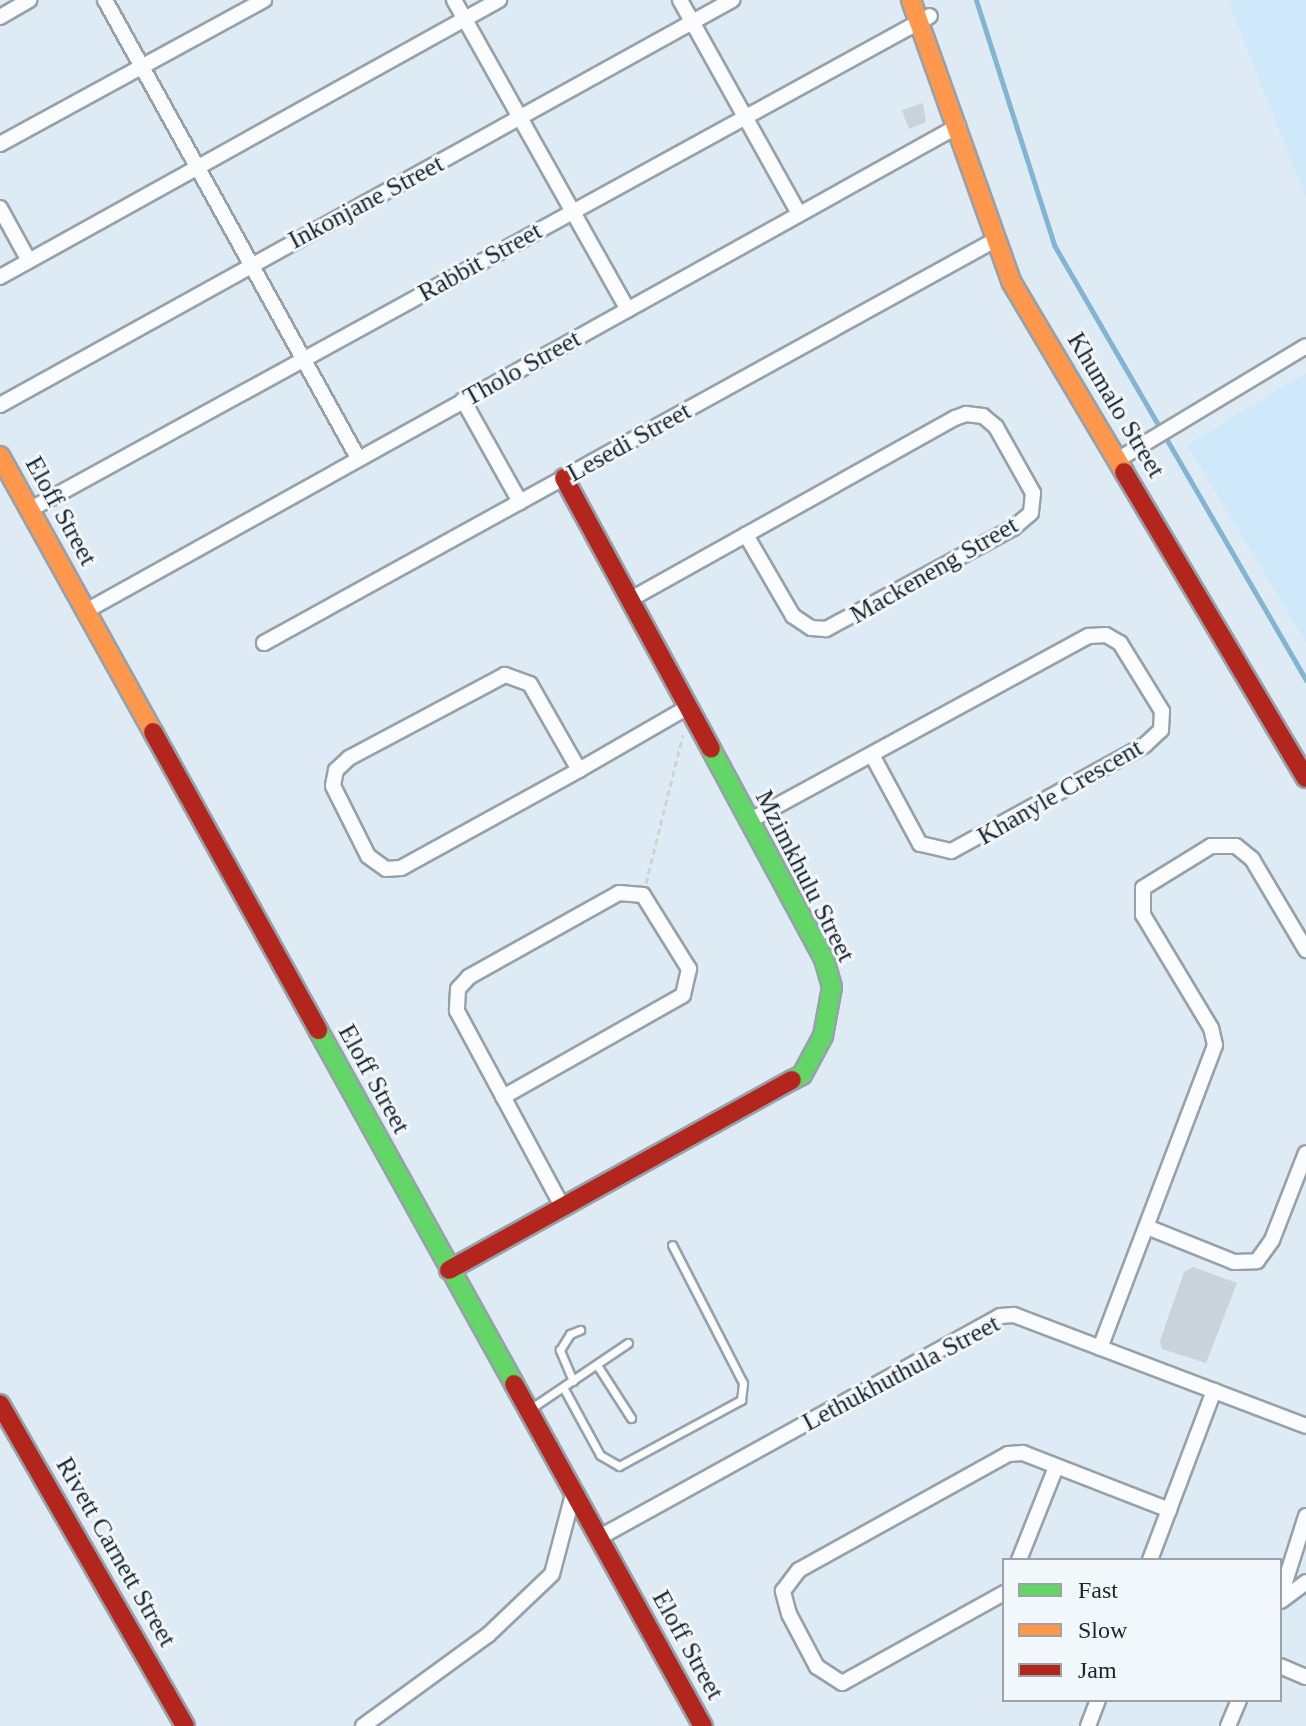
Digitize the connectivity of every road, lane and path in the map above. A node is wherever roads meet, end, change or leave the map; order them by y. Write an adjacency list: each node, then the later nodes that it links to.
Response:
1 (30, 0): 10 (street)
2 (105, 0): 13 (street)
3 (264, 0): 13 (street)
4 (454, 0): 11 (street)
5 (499, 0): 11 (street)
6 (680, 0): 12 (street)
7 (732, 0): 12 (street, Inkonjane Street)
8 (911, 0): 9 (street, Khumalo Street)
9 (924, 12): 15 (street, Rabbit Street); 16 (street, Khumalo Street)
10 (0, 17)
11 (464, 19): 14 (street); 18 (street)
12 (692, 21): 14 (street, Inkonjane Street); 15 (street)
13 (143, 67): 17 (street); 18 (street)
14 (521, 115): 20 (street); 24 (street, Inkonjane Street)
15 (745, 116): 20 (street, Rabbit Street); 21 (street)
16 (958, 126): 21 (street, Tholo Street); 22 (street, Khumalo Street)
17 (0, 144)
18 (198, 168): 23 (street); 24 (street)
19 (0, 208): 23 (street)
20 (572, 210): 26 (street); 28 (street, Rabbit Street)
21 (799, 214): 26 (street, Tholo Street)
22 (993, 241): 33 (street, Khumalo Street); 34 (street, Lesedi Street)
23 (29, 261): 25 (street)
24 (249, 263): 28 (street); 30 (street, Inkonjane Street)
25 (0, 277)
26 (628, 310): 29 (street, Tholo Street)
27 (1306, 346): 33 (street)
28 (304, 359): 32 (street); 36 (street, Rabbit Street)
29 (463, 400): 32 (street, Tholo Street); 35 (street)
30 (0, 405)
31 (0, 456): 36 (street, Eloff Street)
32 (358, 458): 39 (street, Tholo Street)
33 (1119, 459): 44 (street, Khumalo Street)
34 (564, 478): 35 (street, Lesedi Street); 38 (street, Mzimkhulu Street)
35 (520, 502): 40 (street, Lesedi Street)
36 (31, 509): 39 (street, Eloff Street)
37 (746, 535): 37 (street, Mackeneng Street); 38 (street, Mackeneng Street)
38 (631, 599): 41 (street, Mzimkhulu Street)
39 (86, 611): 53 (street, Eloff Street)
40 (264, 643)
41 (688, 707): 43 (street); 45 (street, Mzimkhulu Street); 46 (path)
42 (872, 755): 42 (street, Khanyle Crescent); 45 (street, Khanyle Crescent)
43 (579, 770): 43 (street)
44 (1306, 778)
45 (749, 821): 50 (street, Mzimkhulu Street)
46 (643, 895): 48 (street); 48 (street)
47 (1306, 950): 51 (street)
48 (503, 1097): 50 (street)
49 (1306, 1153): 51 (street)
50 (563, 1208): 53 (street, Mzimkhulu Street)
51 (1147, 1227): 56 (street)
52 (672, 1245): 59 (lane)
53 (449, 1270): 62 (street, Eloff Street)
54 (580, 1330): 58 (lane)
55 (628, 1343): 57 (lane)
56 (1100, 1348): 60 (street, Lethukhuthula Street); 69 (street, Lethukhuthula Street)
57 (597, 1365): 58 (lane); 63 (lane)
58 (573, 1381): 59 (lane)
59 (563, 1387): 62 (lane)
60 (1214, 1391): 64 (street, Lethukhuthula Street); 67 (street)
61 (0, 1404): 80 (street, Rivett Carnett Street)
62 (529, 1410): 66 (street, Eloff Street)
63 (631, 1418)
64 (1306, 1426)
65 (1056, 1467): 67 (street); 70 (street); 73 (street)
66 (574, 1491): 69 (street, Eloff Street); 81 (street)
67 (1169, 1510): 71 (street)
68 (1306, 1516): 74 (street)
69 (600, 1537): 82 (street, Eloff Street)
70 (1020, 1558)
71 (1151, 1558)
72 (1306, 1582): 75 (street)
73 (1002, 1594)
74 (1282, 1594)
75 (1282, 1599)
76 (1282, 1667): 77 (street)
77 (1306, 1677)
78 (1097, 1702): 83 (street)
79 (1238, 1702): 84 (street)
80 (185, 1726)
81 (363, 1726)
82 (703, 1726)
83 (1088, 1726)
84 (1228, 1726)

